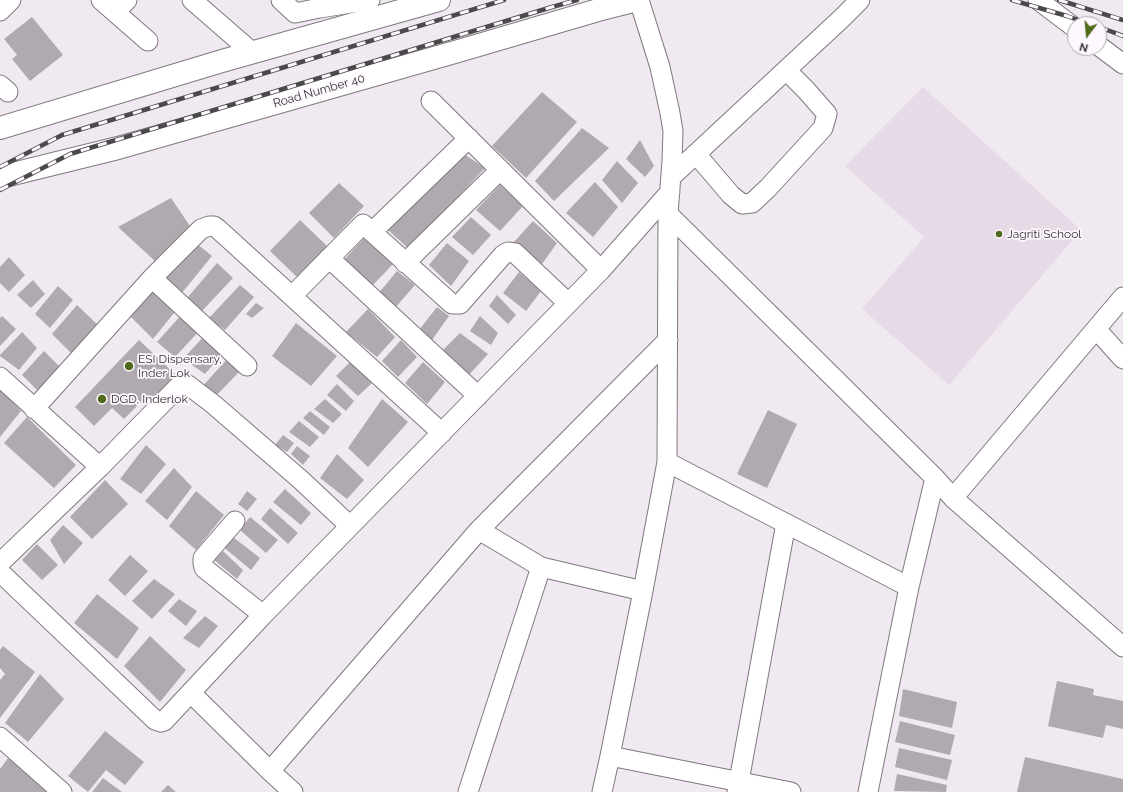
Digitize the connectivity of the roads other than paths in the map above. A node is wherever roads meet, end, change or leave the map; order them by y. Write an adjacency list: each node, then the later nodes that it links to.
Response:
1 (11, 0): 11 (street)
2 (101, 0): 10 (street)
3 (192, 0): 14 (street)
4 (281, 0): 5 (street)
5 (370, 0)
6 (439, 0): 14 (main road)
7 (638, 0): 23 (main road, Road Number 40); 24 (street)
8 (860, 0): 17 (street)
9 (1038, 0): 12 (street)
10 (121, 6): 13 (street)
11 (0, 11)
12 (1067, 22)
13 (148, 41)
14 (253, 52): 19 (main road)
15 (1107, 52): 16 (street)
16 (1123, 64)
17 (786, 70): 21 (street); 21 (street)
18 (431, 101): 20 (street)
19 (0, 128)
20 (469, 138): 22 (street); 26 (street)
21 (696, 154): 24 (street)
22 (500, 170): 28 (street); 29 (street)
23 (0, 177)
24 (671, 185): 25 (street); 29 (street)
25 (668, 214): 35 (street); 44 (street)
26 (372, 232): 27 (street); 28 (street)
27 (329, 258): 31 (street); 39 (street)
28 (405, 263): 33 (street)
29 (601, 270): 33 (street)
30 (152, 278): 31 (street); 37 (street); 40 (street)
31 (292, 296): 41 (street)
32 (1123, 297): 34 (street)
33 (568, 303): 39 (street)
34 (1096, 330): 36 (street); 45 (street)
35 (668, 340): 42 (street); 49 (street)
36 (1123, 359)
37 (247, 366)
38 (0, 378): 40 (street)
39 (478, 396): 41 (street)
40 (34, 409): 43 (street)
41 (442, 433): 48 (street)
42 (667, 462): 47 (street); 54 (street)
43 (100, 467): 48 (street); 50 (street)
44 (935, 478): 45 (street); 53 (street)
45 (953, 498): 56 (street)
46 (235, 521): 55 (street)
47 (786, 524): 53 (street); 61 (street)
48 (350, 526): 55 (street)
49 (479, 530): 51 (street); 60 (street)
50 (0, 563)
51 (541, 567): 54 (street); 64 (street)
52 (0, 572): 57 (street)
53 (909, 587): 67 (street)
54 (643, 591): 59 (street)
55 (263, 615): 57 (street)
56 (1123, 647)
57 (192, 692): 60 (street)
58 (2, 744): 62 (street)
59 (610, 756): 61 (street); 65 (street)
60 (270, 771): 63 (street)
61 (738, 787): 66 (street)
62 (62, 792)
63 (293, 792)
64 (468, 792)
65 (602, 792)
66 (791, 792)
67 (868, 792)

